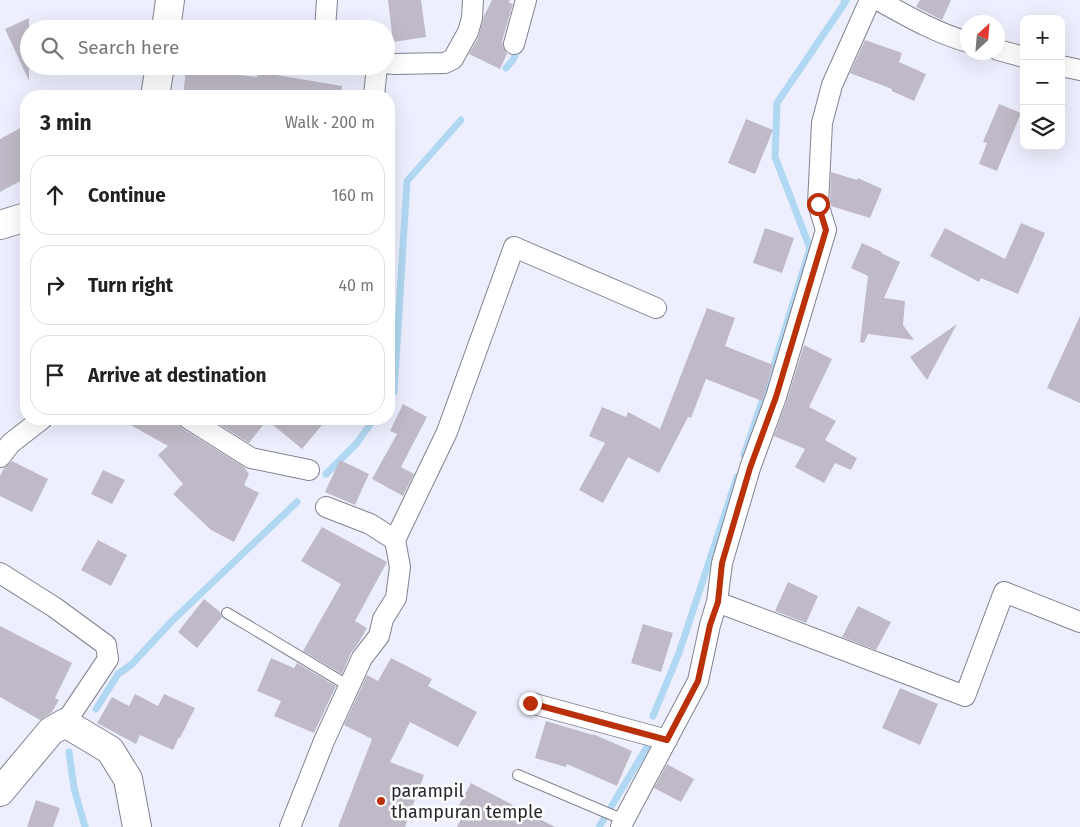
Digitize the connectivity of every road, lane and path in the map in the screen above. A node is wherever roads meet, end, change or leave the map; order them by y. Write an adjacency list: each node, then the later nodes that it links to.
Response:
1 (327, 0): 6 (street)
2 (473, 0): 11 (street)
3 (526, 0): 8 (street)
4 (870, 0): 28 (street)
5 (878, 0): 7 (street)
6 (326, 20)
7 (960, 39)
8 (514, 44)
9 (1005, 52): 10 (street)
10 (1020, 56)
11 (395, 64)
12 (1065, 67): 13 (street)
13 (1080, 70)
14 (158, 75): 16 (street)
15 (376, 75): 17 (street)
16 (156, 90)
17 (375, 90)
18 (20, 219): 19 (street)
19 (0, 225)
20 (656, 308): 26 (street)
21 (33, 425): 23 (street)
22 (199, 425): 24 (street)
23 (4, 444)
24 (309, 470)
25 (326, 506): 26 (street)
26 (395, 540): 31 (street)
27 (0, 573): 33 (street)
28 (718, 602): 30 (street); 34 (street)
29 (227, 613): 31 (lane)
30 (1080, 622)
31 (349, 686): 39 (street)
32 (530, 703): 34 (street)
33 (65, 723): 36 (street); 38 (street)
34 (667, 740): 37 (street)
35 (518, 775): 37 (lane)
36 (0, 792)
37 (622, 823)
38 (137, 827)
39 (290, 827)

